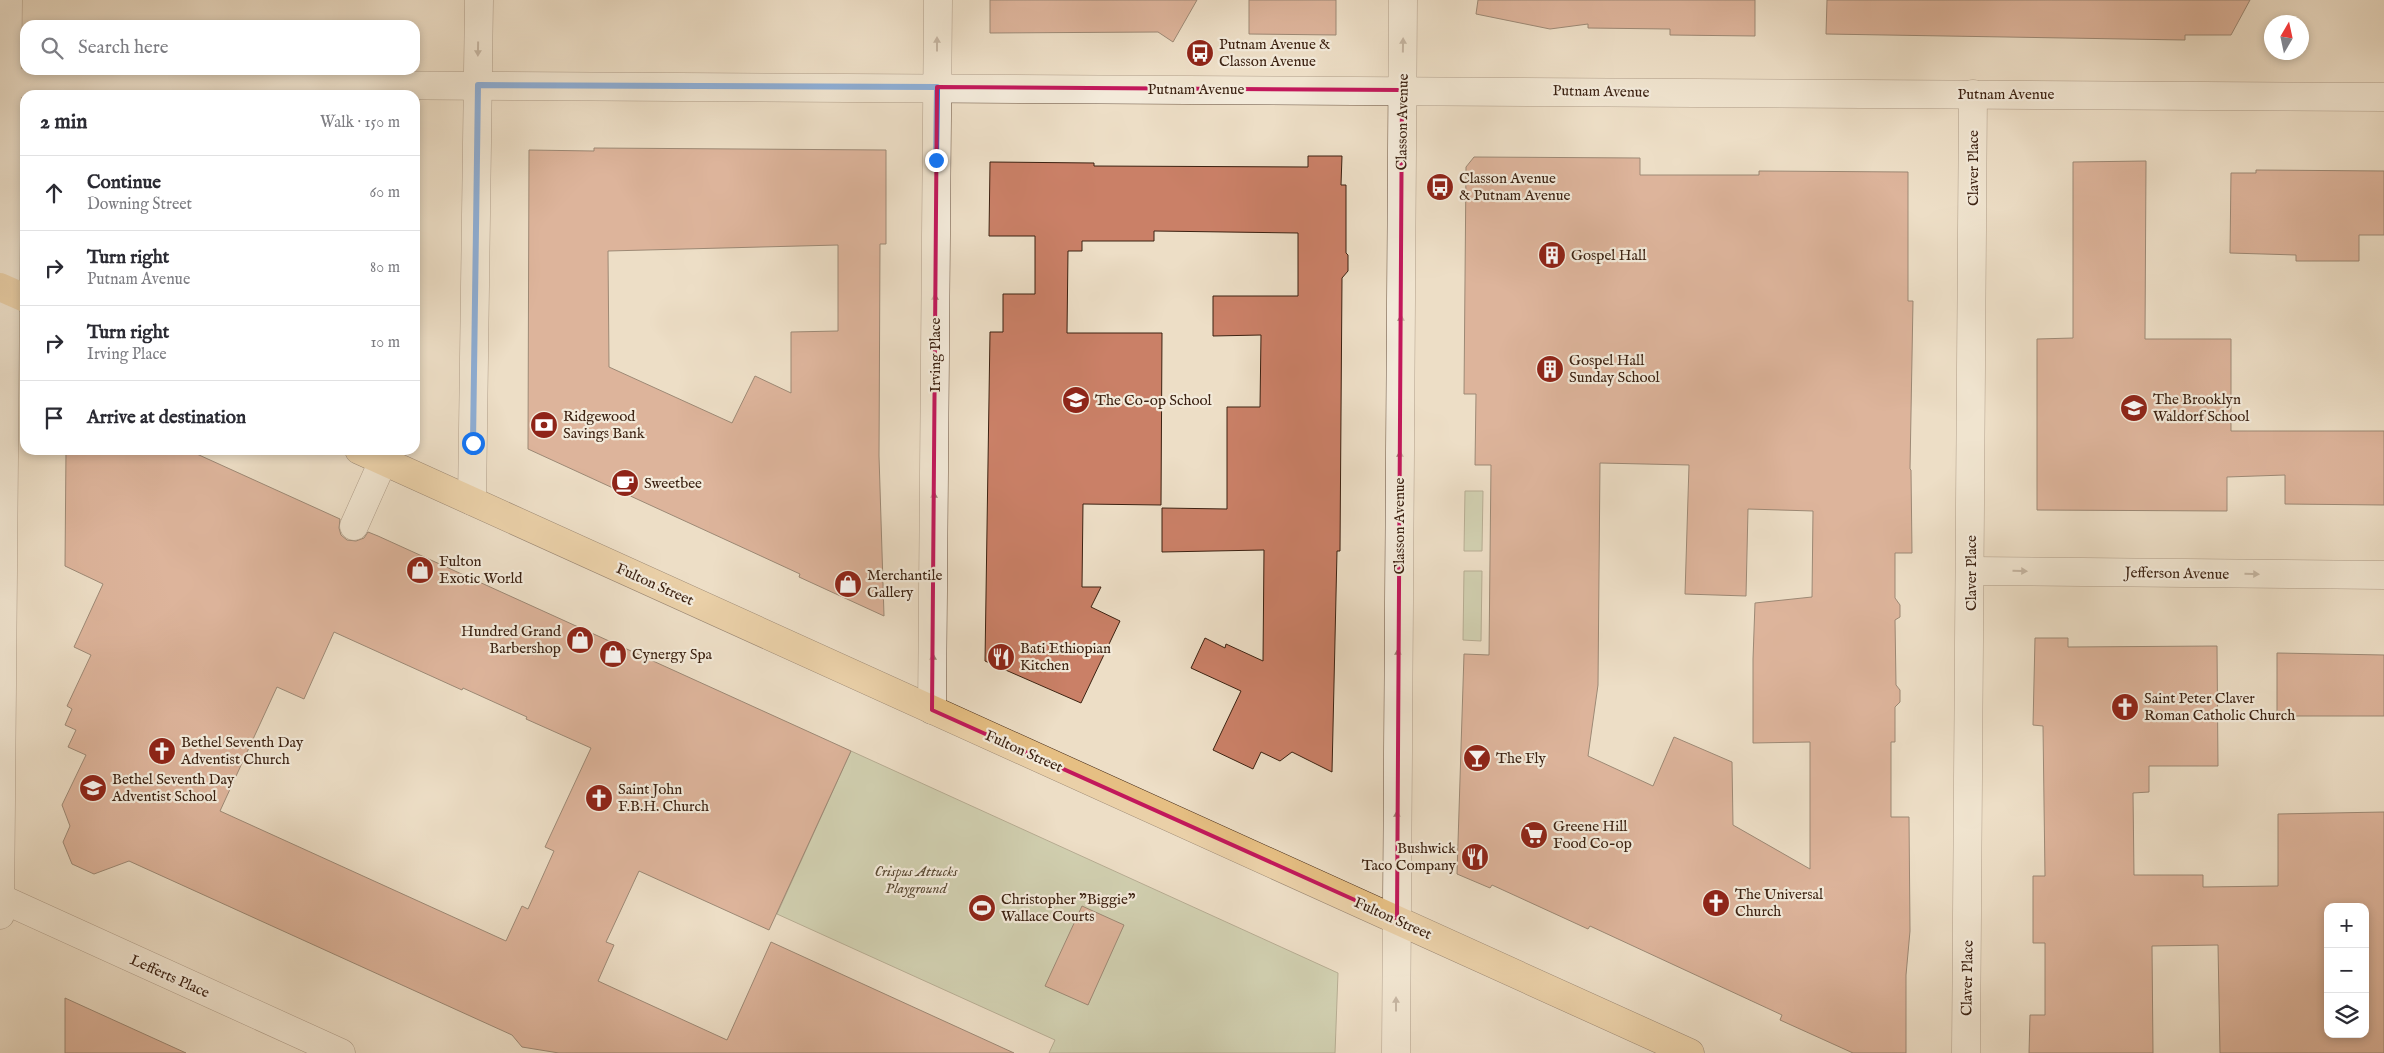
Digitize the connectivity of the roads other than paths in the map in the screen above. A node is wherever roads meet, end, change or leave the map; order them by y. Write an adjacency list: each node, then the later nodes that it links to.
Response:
1 (8, 0): 5 (street)
2 (479, 0): 6 (street, one-way to 6)
3 (938, 0): 7 (street, Irving Place, one-way to 3)
4 (1403, 0): 8 (street, Classon Avenue, one-way to 4)
5 (8, 83): 6 (street, Putnam Avenue); 11 (street)
6 (478, 85): 7 (street, Putnam Avenue); 13 (street)
7 (937, 87): 8 (street, Putnam Avenue); 17 (street, Irving Place, one-way to 7)
8 (1402, 90): 9 (street, Putnam Avenue); 20 (street, Classon Avenue, one-way to 8)
9 (1973, 94): 10 (street, Putnam Avenue); 15 (street, Claver Place)
10 (2384, 97)
11 (10, 292): 18 (street)
12 (371, 455): 13 (main road, Fulton Street); 14 (street)
13 (472, 502): 17 (main road, Fulton Street)
14 (354, 526)
15 (1971, 571): 16 (street, Jefferson Avenue, one-way to 16); 24 (street, Claver Place)
16 (2384, 575)
17 (932, 710): 20 (main road, Fulton Street)
18 (0, 898): 19 (street); 21 (street, Lefferts Place)
19 (0, 915)
20 (1397, 919): 22 (street, Classon Avenue, one-way to 20); 23 (main road, Fulton Street)
21 (341, 1053)
22 (1396, 1053)
23 (1690, 1053)
24 (1966, 1053)

